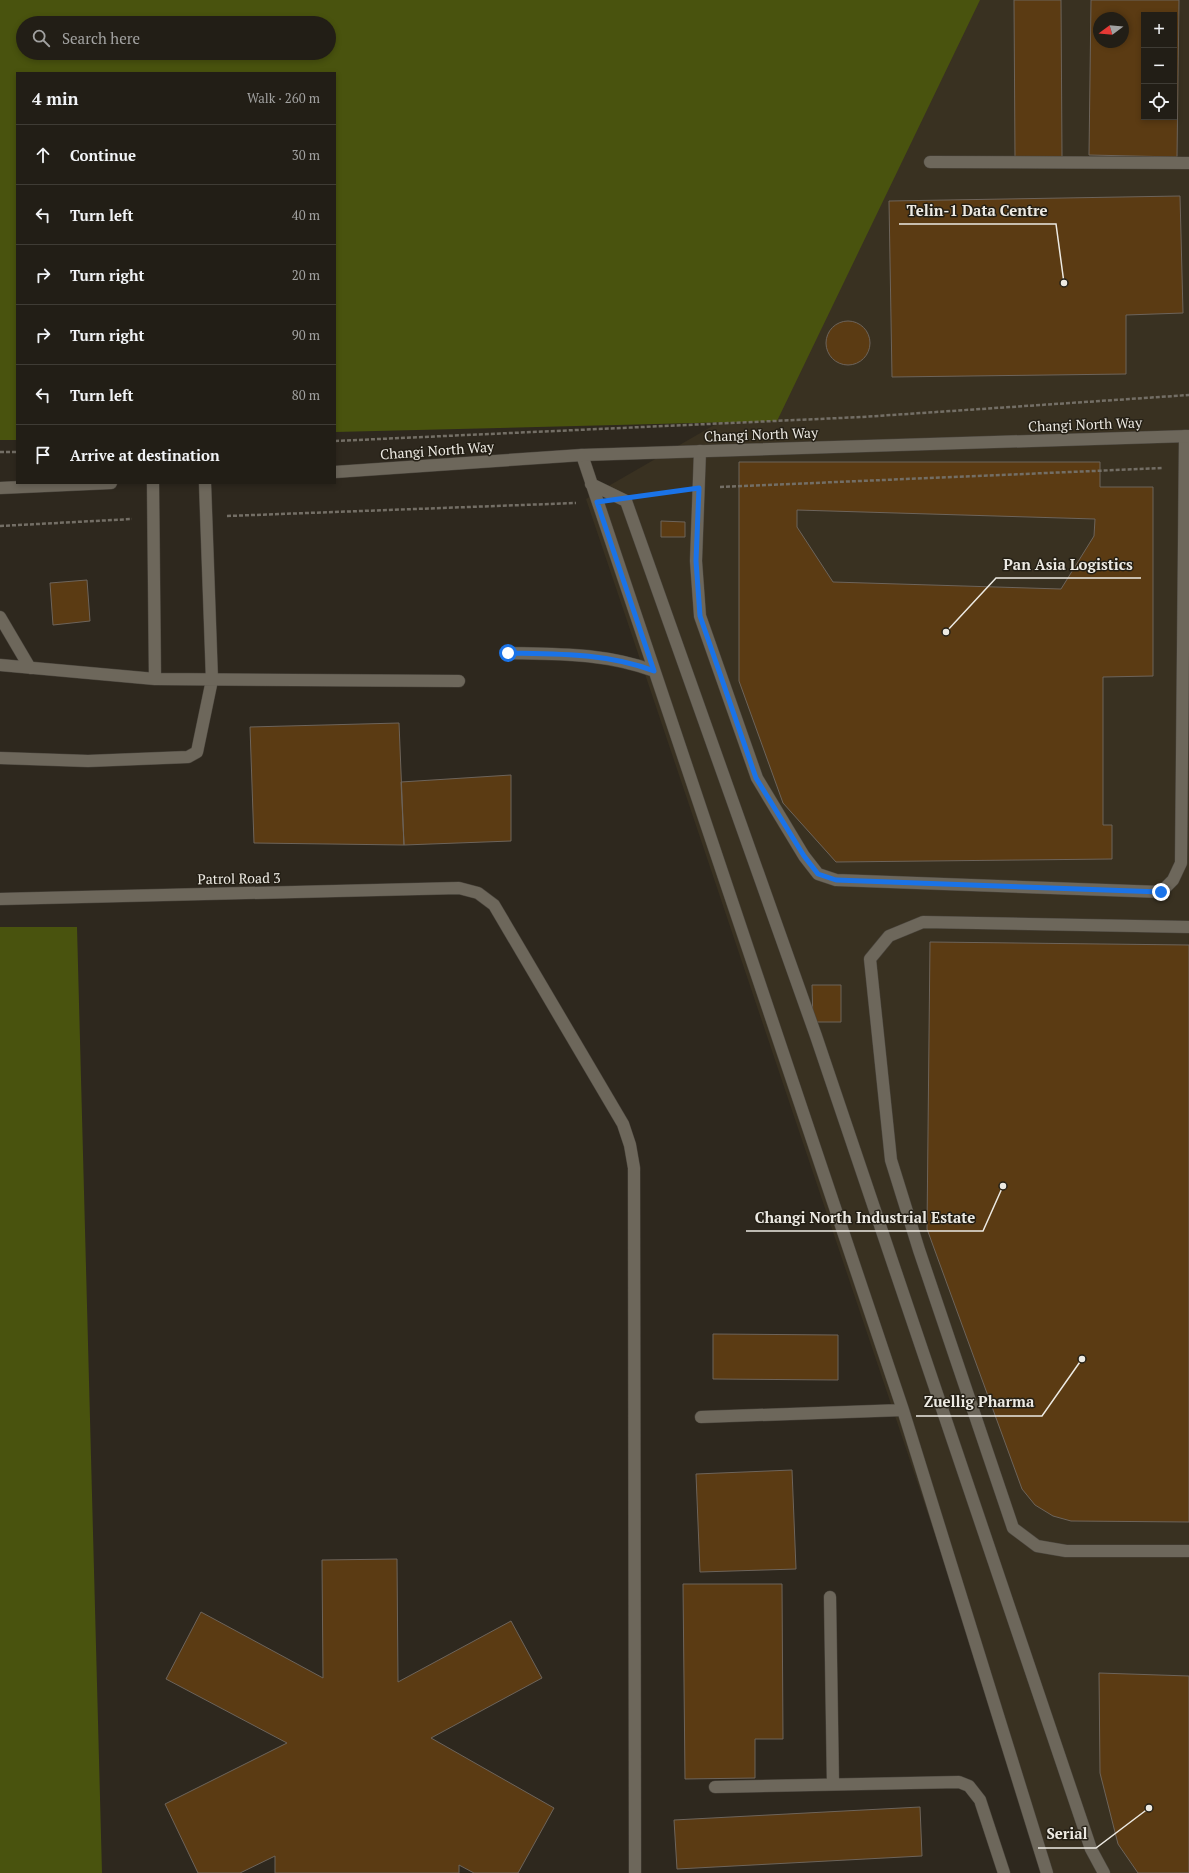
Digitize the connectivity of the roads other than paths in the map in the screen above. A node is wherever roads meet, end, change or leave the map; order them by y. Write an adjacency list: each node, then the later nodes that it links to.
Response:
1 (930, 162): 2 (street)
2 (1189, 163)
3 (1187, 436): 4 (street, Changi North Way); 4 (street)
4 (700, 451): 5 (street, Changi North Way)
5 (582, 455): 6 (street, Changi North Way); 10 (street)
6 (336, 472)
7 (89, 484): 11 (street)
8 (153, 484): 17 (street)
9 (205, 484): 18 (street)
10 (591, 484): 16 (street); 32 (street)
11 (0, 488)
12 (0, 617): 15 (street)
13 (508, 653): 16 (street)
14 (0, 665): 15 (street)
15 (30, 668): 17 (street)
16 (654, 671): 23 (street)
17 (155, 679): 18 (street)
18 (212, 680): 19 (street); 20 (street)
19 (459, 681)
20 (0, 758)
21 (0, 899): 29 (street, Patrol Road 3)
22 (1189, 927): 25 (street)
23 (903, 1410): 24 (street); 31 (street)
24 (701, 1417)
25 (1189, 1551)
26 (830, 1596): 27 (street)
27 (833, 1785): 28 (street); 30 (street)
28 (715, 1787)
29 (635, 1873)
30 (1004, 1873)
31 (1047, 1873)
32 (1104, 1873)

